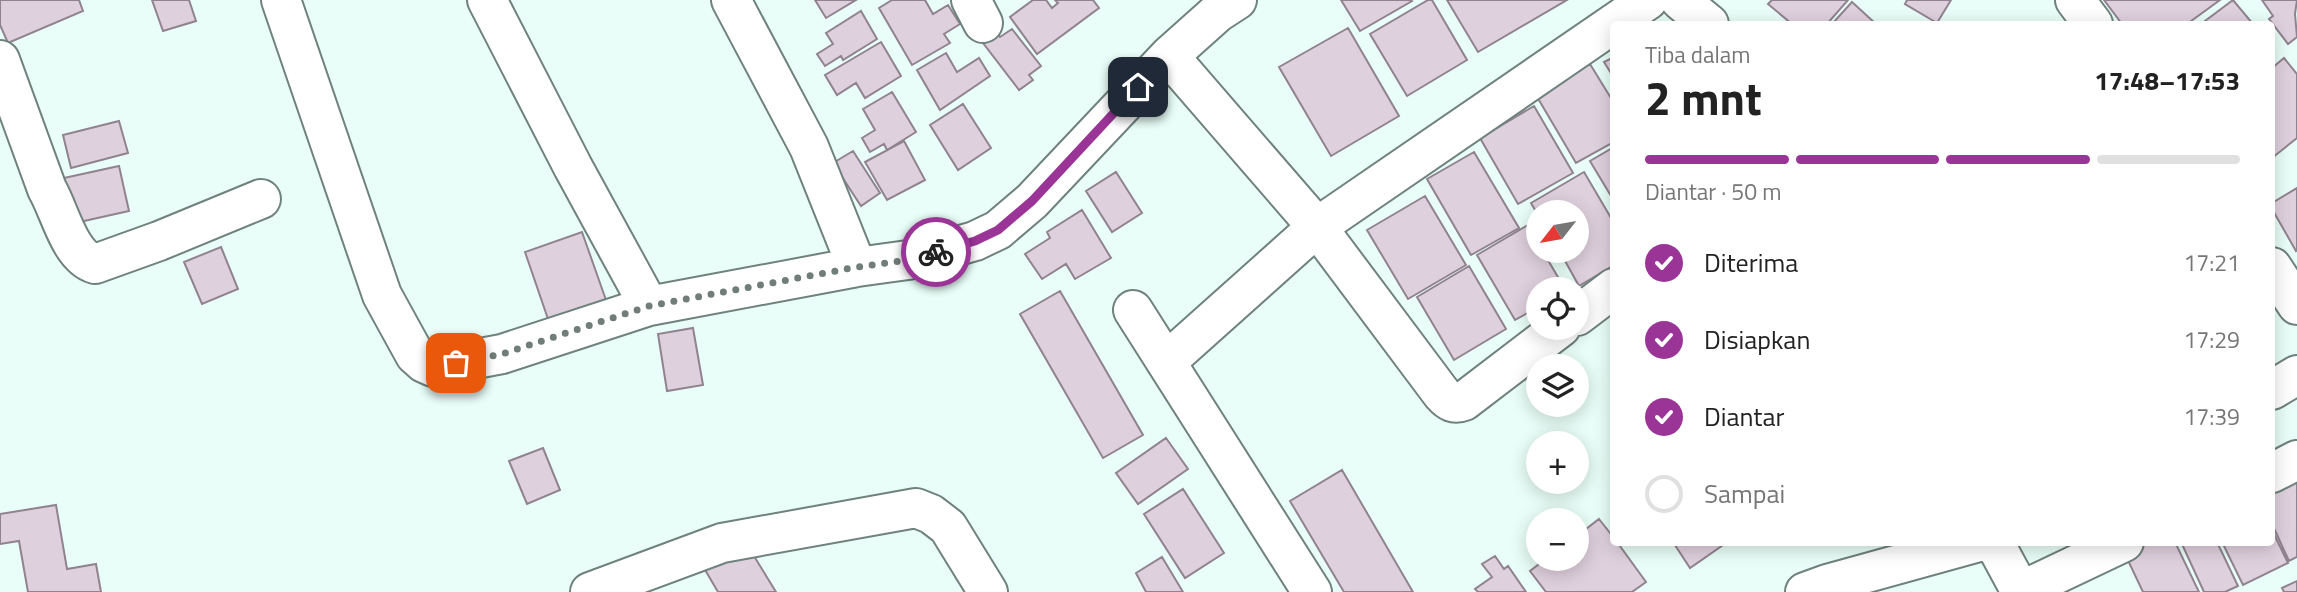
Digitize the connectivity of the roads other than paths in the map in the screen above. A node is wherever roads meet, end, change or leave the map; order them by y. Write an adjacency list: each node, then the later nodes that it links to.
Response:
1 (281, 0): 20 (street)
2 (487, 0): 20 (street)
3 (731, 0): 16 (street)
4 (1648, 0): 8 (street)
5 (1680, 0): 9 (street)
6 (2075, 0): 10 (street)
7 (1221, 4): 12 (street)
8 (1617, 21)
9 (1705, 21)
10 (2091, 21)
11 (1610, 26): 15 (street)
12 (1169, 56): 15 (street); 16 (street)
13 (0, 60): 14 (street)
14 (261, 199)
15 (1317, 227): 23 (street); 24 (street)
16 (857, 267): 20 (street)
17 (2275, 272): 19 (street)
18 (1610, 291): 21 (street)
19 (2297, 305)
20 (649, 306)
21 (1589, 307)
22 (1133, 310): 24 (street)
23 (1544, 340)
24 (1166, 362): 33 (street)
25 (2297, 375): 26 (street)
26 (2275, 388)
27 (2297, 460): 28 (street)
28 (2275, 471)
29 (1965, 546): 36 (street)
30 (1996, 546): 37 (street)
31 (2116, 546): 37 (street)
32 (667, 579): 34 (street); 35 (street)
33 (1307, 590)
34 (590, 592)
35 (988, 592)
36 (1805, 592)
37 (2020, 592)

